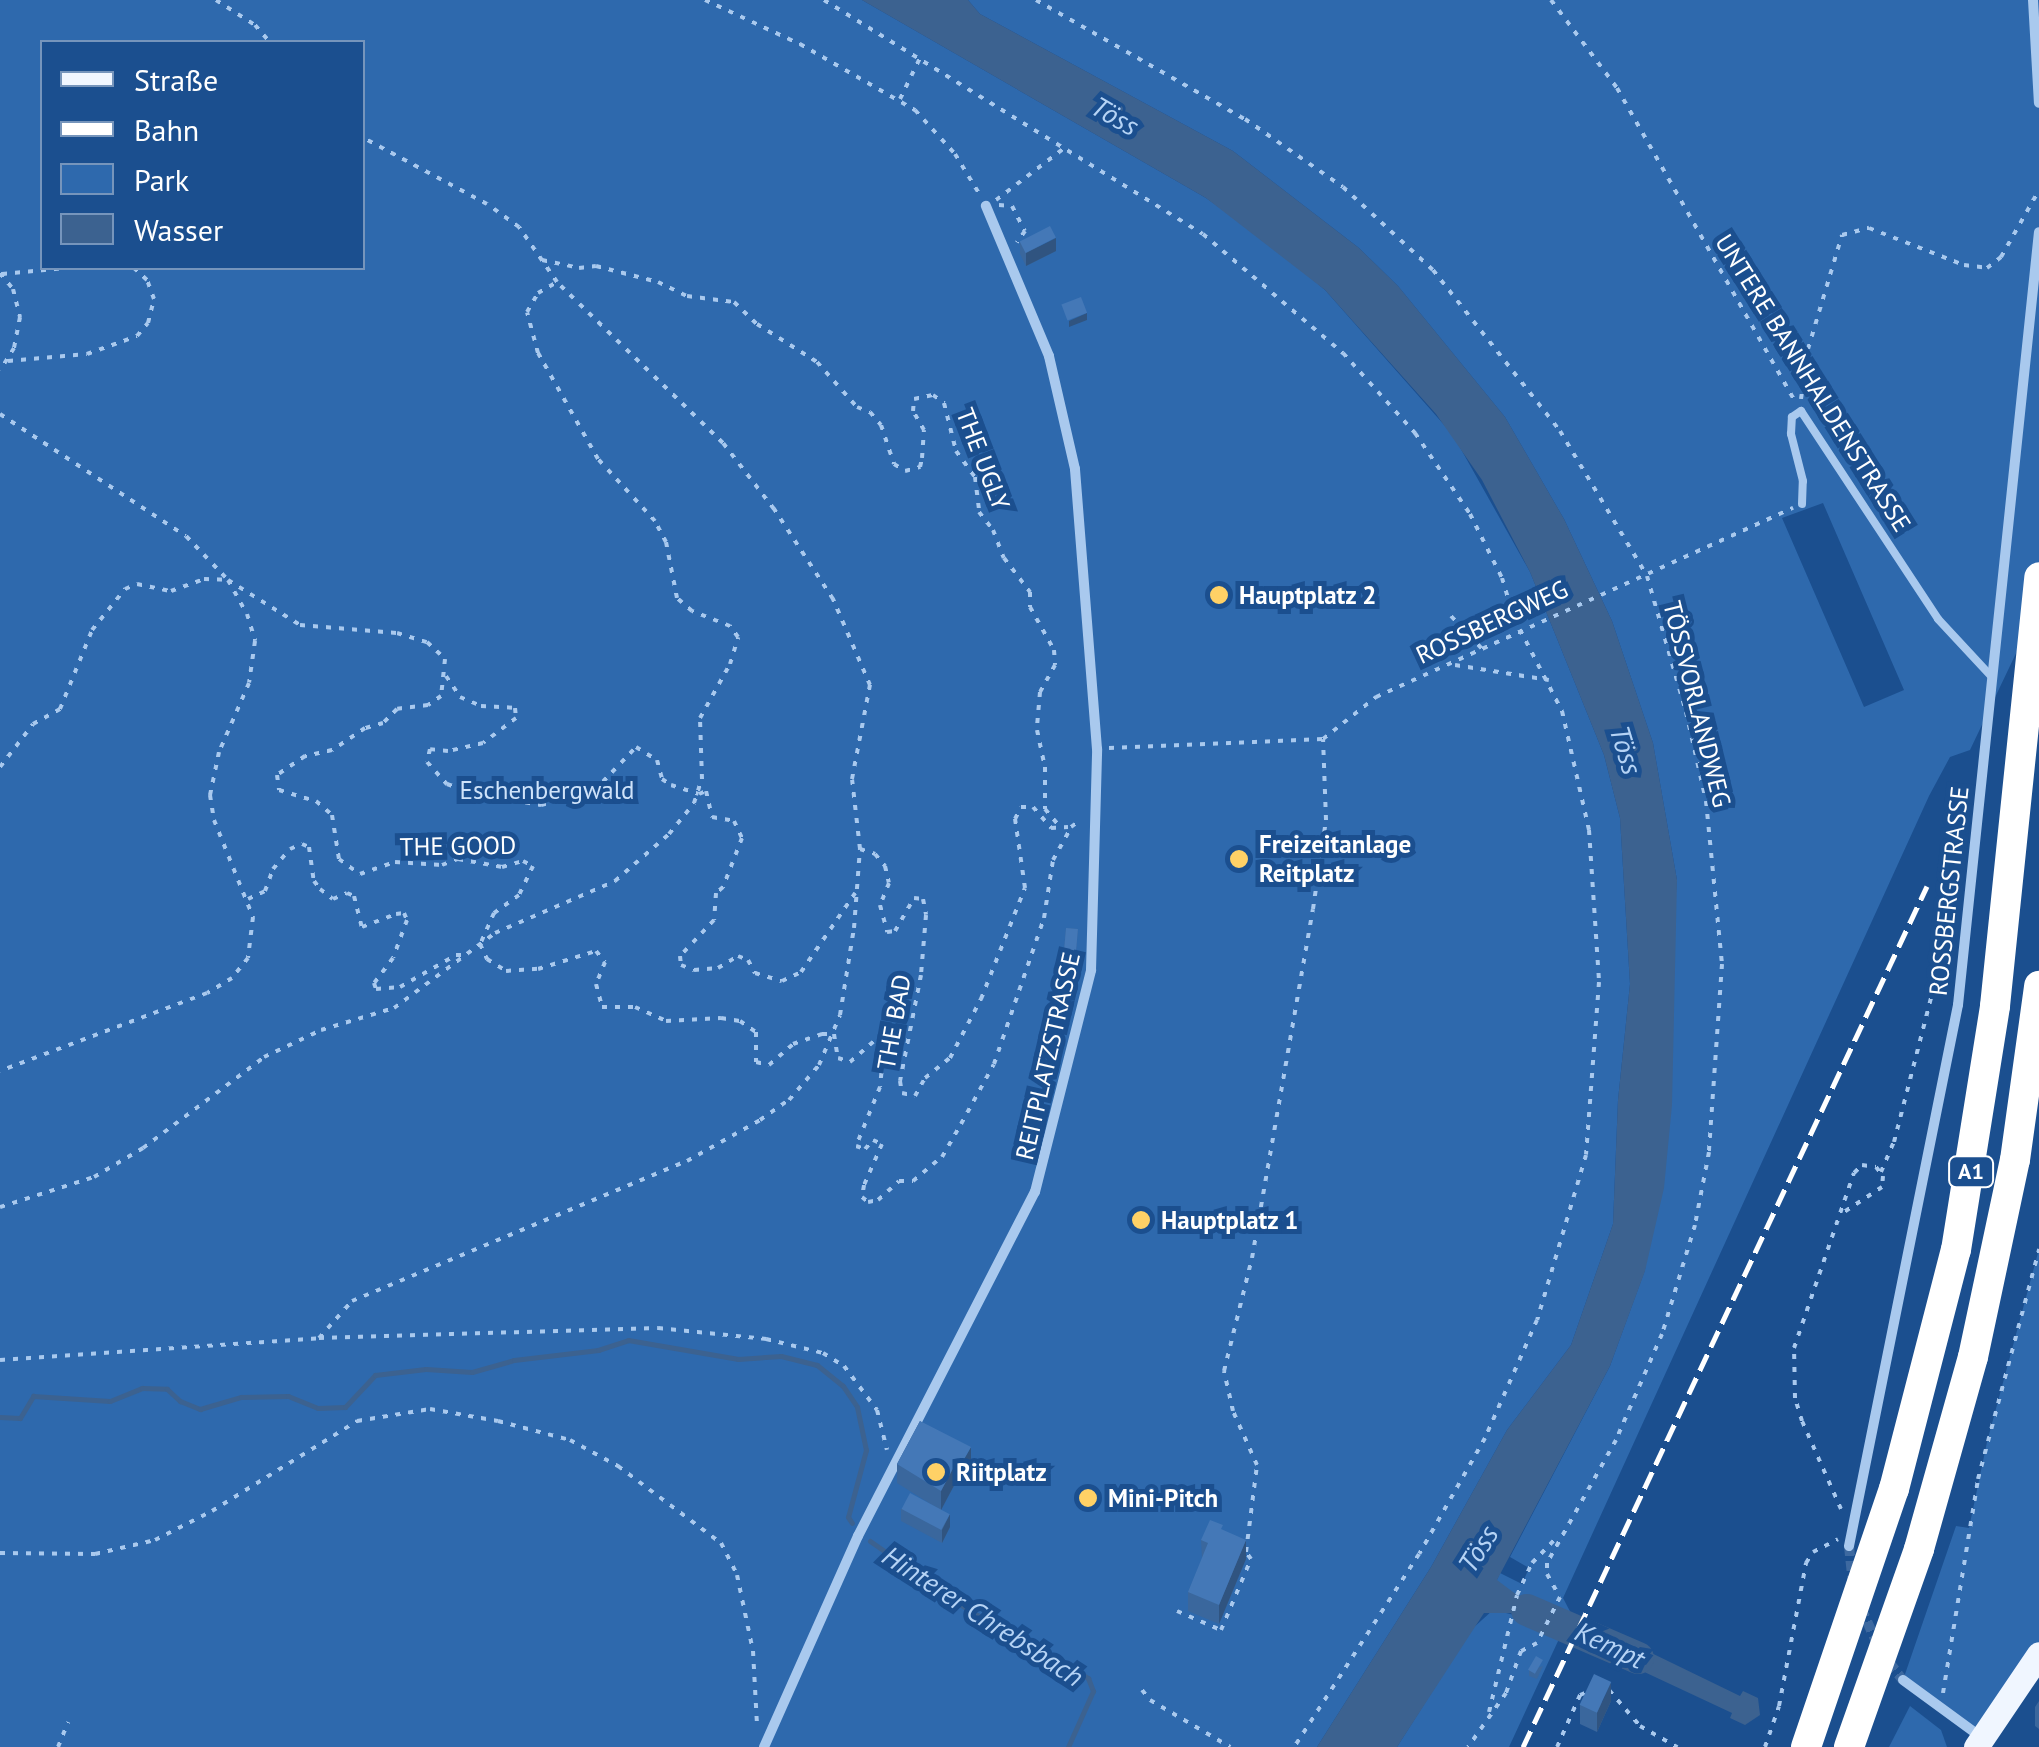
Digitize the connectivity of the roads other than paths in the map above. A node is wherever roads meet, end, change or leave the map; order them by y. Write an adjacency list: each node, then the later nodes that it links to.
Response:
1 (2033, 0): 2 (street)
2 (2039, 104)
3 (989, 212): 13 (street, REITPLATZSTRASSE)
4 (2039, 232): 7 (street, ROSSBERGSTRASSE)
5 (1802, 504): 7 (lane, UNTERE BANNHALDENSTRASSE)
6 (2039, 577): 14 (highway, A1)
7 (1991, 676): 9 (street, ROSSBERGSTRASSE)
8 (2039, 986): 15 (highway, A1)
9 (1849, 1546)
10 (2039, 1654): 12 (main road)
11 (1903, 1680): 12 (street)
12 (1979, 1742)
13 (764, 1747)
14 (1806, 1747)
15 (1849, 1747)

